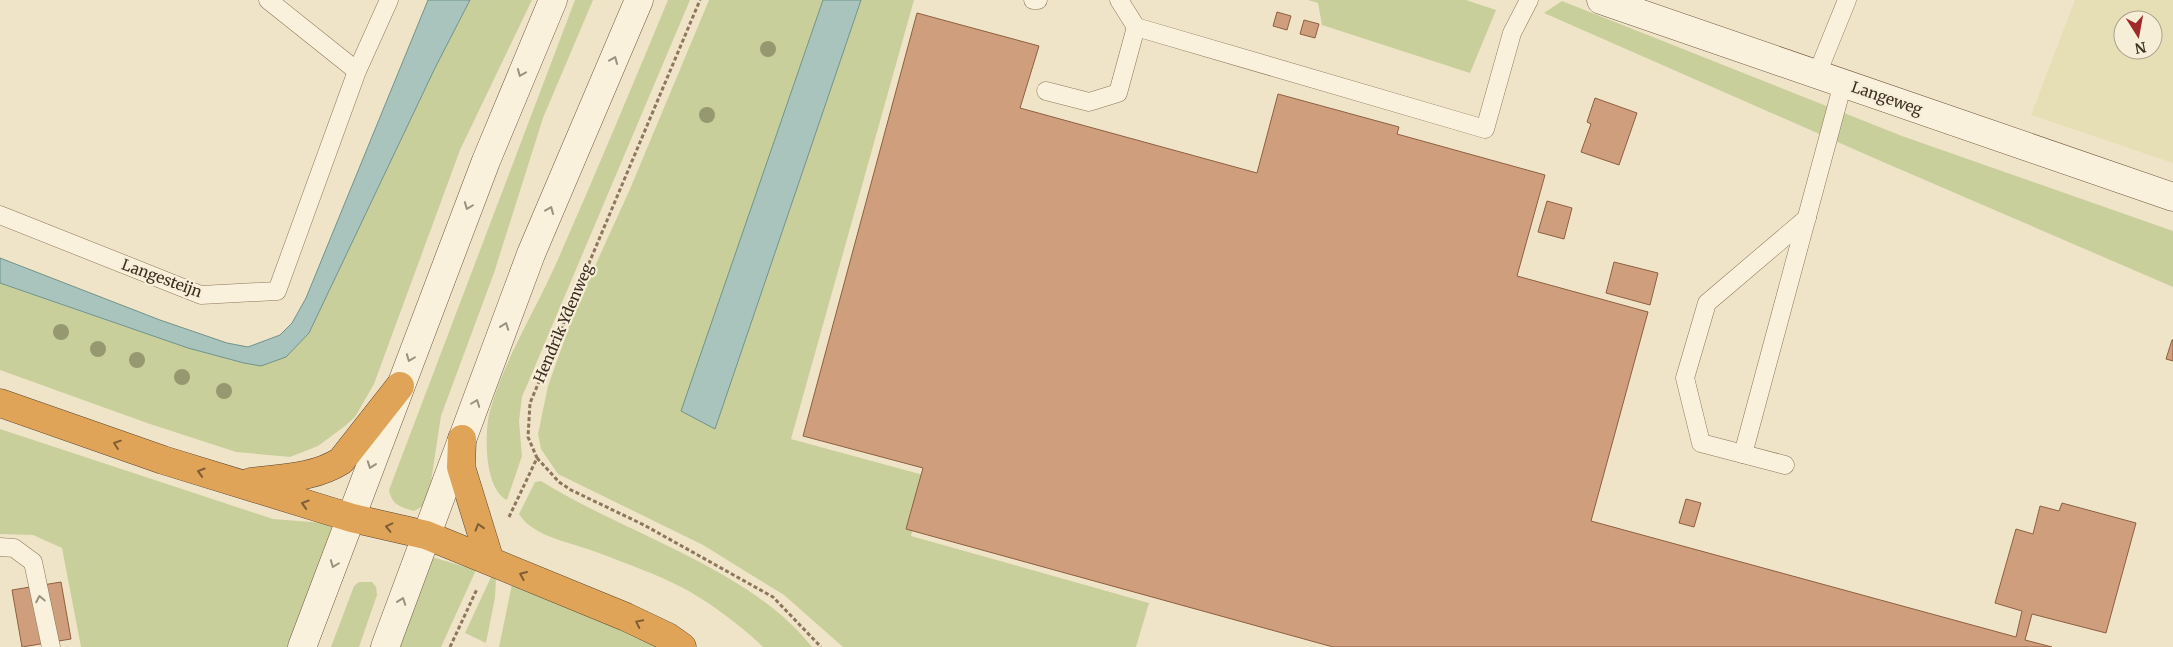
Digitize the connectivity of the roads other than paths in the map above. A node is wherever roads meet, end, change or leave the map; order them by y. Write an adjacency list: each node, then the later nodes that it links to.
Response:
1 (268, 0): 12 (lane)
2 (389, 0): 12 (lane, Langesteijn)
3 (553, 0): 19 (main road, one-way to 19)
4 (639, 0): 21 (main road, one-way to 4)
5 (1033, 0): 6 (lane)
6 (1038, 0)
7 (1120, 0): 11 (lane)
8 (1529, 0): 11 (lane)
9 (1601, 0): 13 (main road, Langeweg)
10 (1847, 0): 13 (lane)
11 (1136, 27): 15 (lane)
12 (357, 71): 17 (lane, Langesteijn)
13 (1817, 74): 14 (main road, Langeweg)
14 (1843, 83): 16 (main road, Langeweg); 18 (lane)
15 (1046, 91)
16 (2173, 197)
17 (0, 215)
18 (1807, 218): 22 (lane); 22 (lane)
19 (400, 386): 24 (highway); 25 (main road, one-way to 25)
20 (0, 404): 24 (highway, one-way to 20)
21 (462, 439): 26 (main road); 28 (highway, one-way to 21)
22 (1744, 454): 23 (lane)
23 (1785, 465)
24 (240, 483): 25 (highway, one-way to 24)
25 (352, 518): 26 (highway, one-way to 25); 30 (main road, one-way to 30)
26 (426, 535): 28 (highway); 31 (main road, one-way to 26)
27 (0, 547): 29 (lane, one-way to 27)
28 (490, 561): 32 (highway, one-way to 28)
29 (51, 647)
30 (302, 647)
31 (385, 647)
32 (682, 647)

